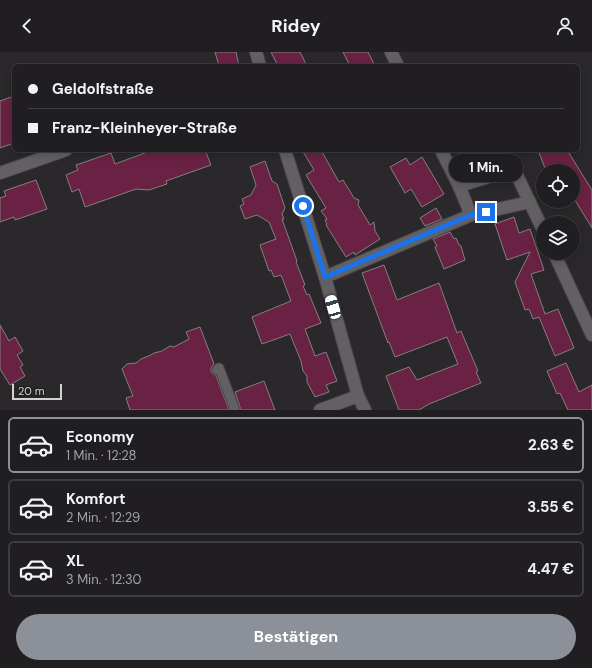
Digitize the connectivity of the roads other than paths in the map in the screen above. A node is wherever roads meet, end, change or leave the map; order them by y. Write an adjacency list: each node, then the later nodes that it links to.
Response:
1 (256, 52): 3 (street)
2 (391, 52): 4 (street)
3 (259, 64)
4 (397, 64)
5 (60, 152): 8 (street)
6 (286, 152): 14 (street)
7 (442, 152): 9 (street)
8 (0, 173)
9 (459, 186): 10 (street); 11 (street)
10 (530, 202): 11 (street); 12 (street)
11 (471, 215): 14 (street)
12 (536, 216)
13 (557, 260): 15 (street)
14 (325, 277): 17 (street)
15 (592, 335)
16 (217, 370): 18 (lane)
17 (358, 396): 19 (street); 20 (street)
18 (235, 410)
19 (320, 410)
20 (365, 410)

